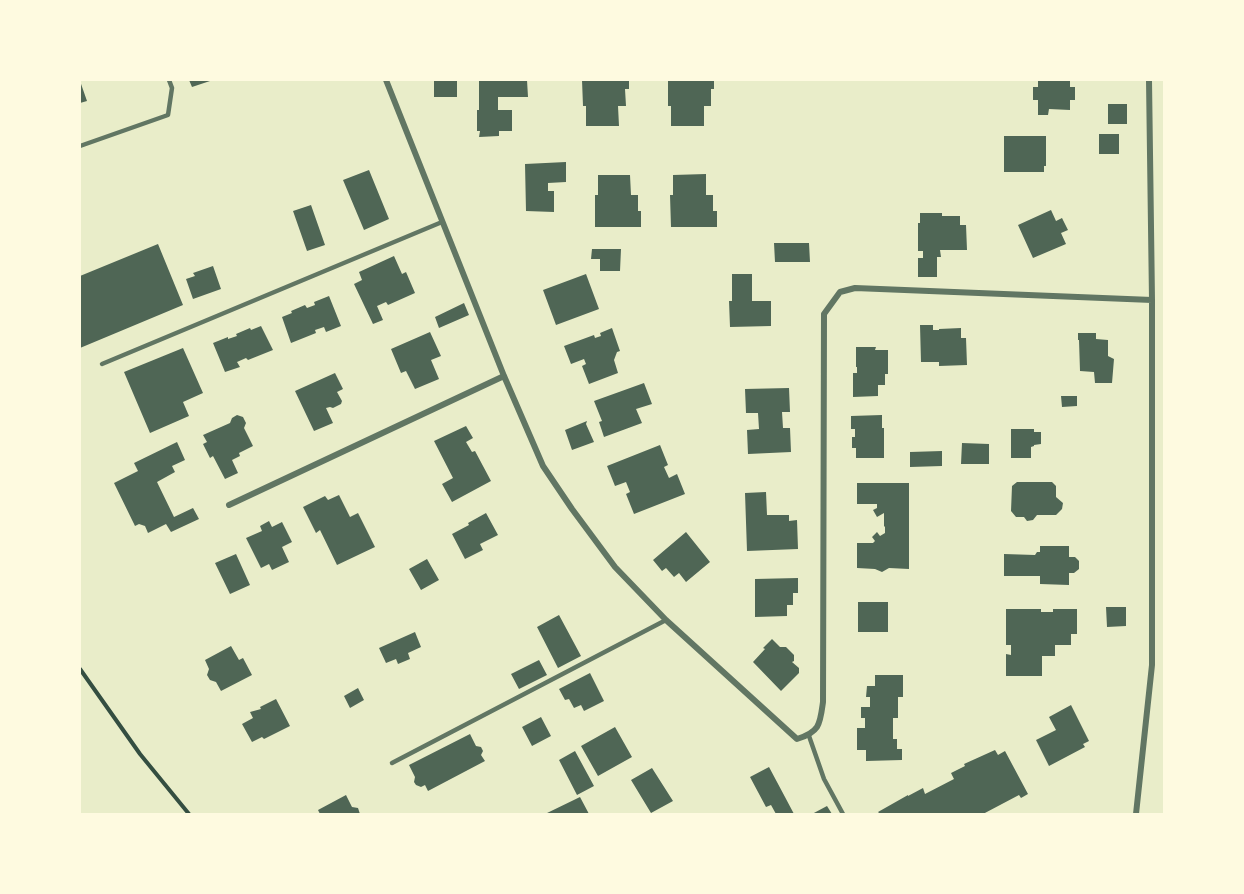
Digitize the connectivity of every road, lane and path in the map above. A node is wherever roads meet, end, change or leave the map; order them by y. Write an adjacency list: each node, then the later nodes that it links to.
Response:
1 (168, 80): 4 (lane)
2 (386, 80): 5 (street)
3 (1149, 80): 6 (street)
4 (80, 146)
5 (442, 222): 7 (lane); 8 (street)
6 (1152, 300): 12 (street); 16 (street)
7 (102, 364)
8 (504, 376): 9 (street); 10 (street)
9 (229, 505)
10 (666, 620): 12 (street); 13 (lane)
11 (80, 669): 14 (path)
12 (809, 736): 15 (lane)
13 (392, 763)
14 (189, 814)
15 (843, 814)
16 (1136, 814)

